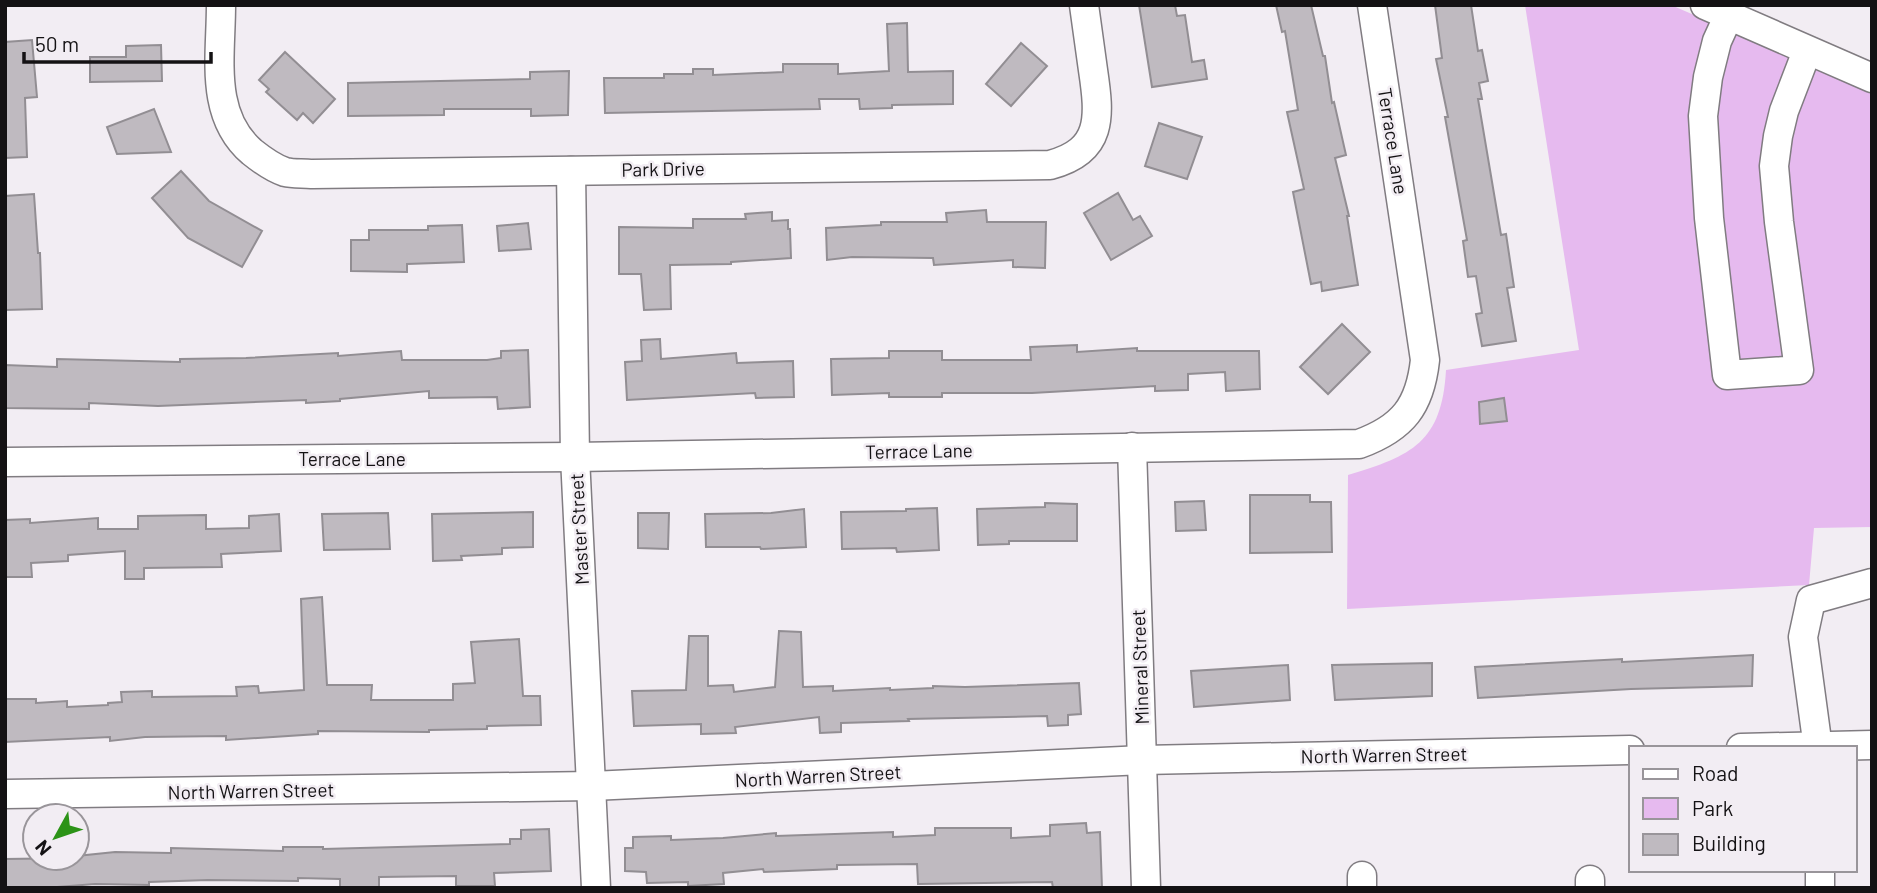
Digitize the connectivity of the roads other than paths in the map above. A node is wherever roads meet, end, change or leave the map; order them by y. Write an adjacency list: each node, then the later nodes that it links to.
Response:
1 (221, 5): 7 (street, Park Drive)
2 (1084, 5): 7 (street, Park Drive)
3 (1372, 5): 8 (street, Terrace Lane)
4 (1716, 11): 5 (street); 5 (street)
5 (1807, 51): 6 (street)
6 (1872, 78)
7 (570, 170): 9 (street, Master Street)
8 (1132, 447): 9 (street, Terrace Lane); 16 (street, Mineral Street)
9 (575, 457): 10 (street, Terrace Lane); 17 (street, Master Street)
10 (5, 462)
11 (1872, 583): 13 (street)
12 (1872, 745): 14 (street)
13 (1818, 746)
14 (1845, 746)
15 (1629, 750): 16 (street, North Warren Street)
16 (1143, 760): 17 (street, North Warren Street); 20 (street, Mineral Street)
17 (592, 786): 18 (street, North Warren Street); 19 (street, Master Street)
18 (5, 793)
19 (596, 888)
20 (1146, 888)

